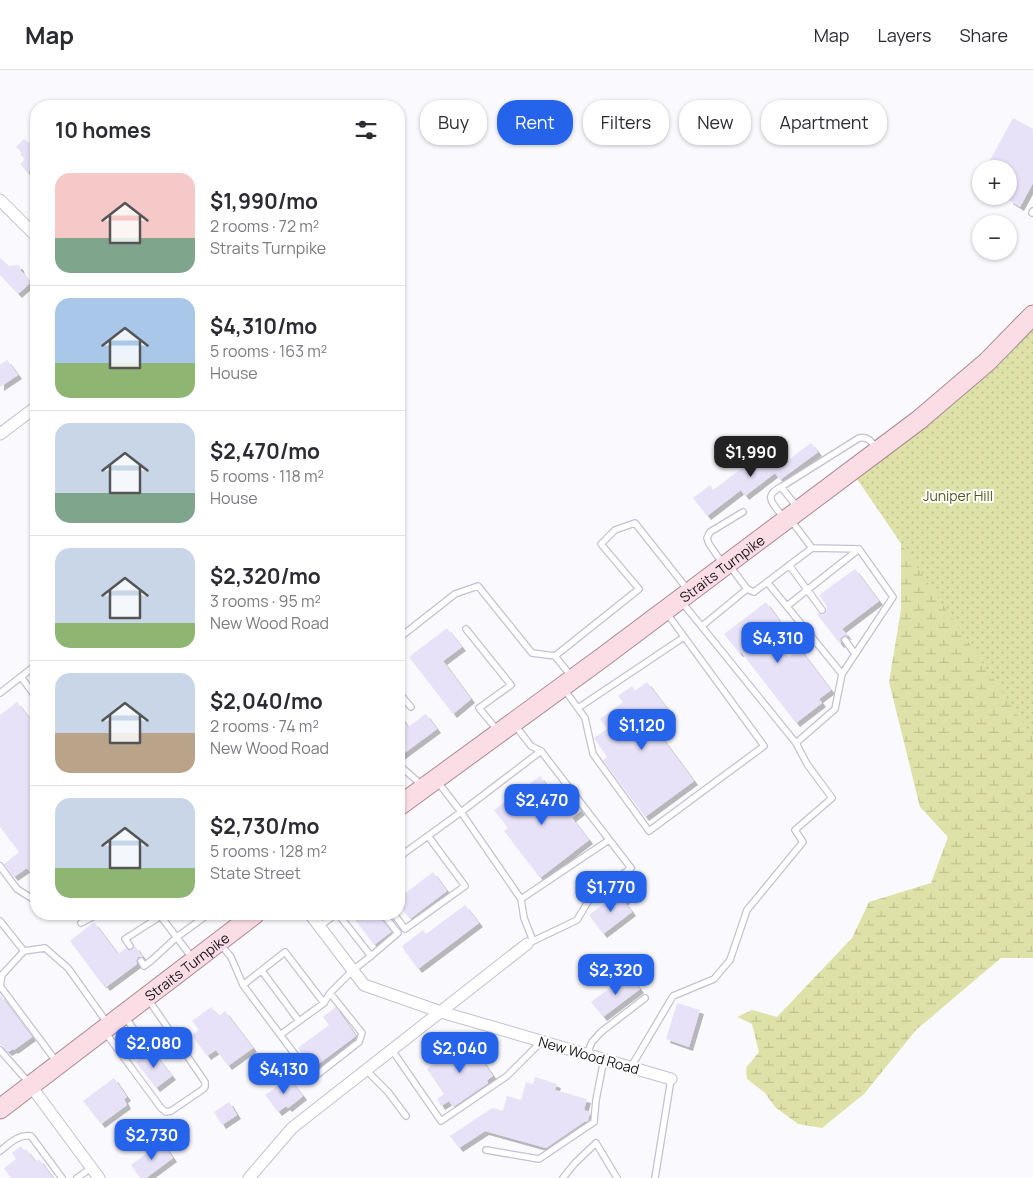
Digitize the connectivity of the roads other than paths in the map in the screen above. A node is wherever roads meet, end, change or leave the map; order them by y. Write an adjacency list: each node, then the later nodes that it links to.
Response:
1 (0, 200): 2 (street)
2 (30, 230)
3 (1033, 315): 6 (main road, Straits Turnpike)
4 (30, 412): 5 (street)
5 (0, 434)
6 (878, 450): 7 (lane); 9 (main road, Straits Turnpike)
7 (781, 487): 9 (lane); 9 (lane)
8 (743, 512): 12 (lane)
9 (791, 516): 10 (lane); 12 (main road, Straits Turnpike)
10 (812, 548): 11 (lane); 13 (lane)
11 (859, 549): 16 (lane); 26 (lane)
12 (726, 565): 15 (lane); 17 (main road, Straits Turnpike)
13 (789, 565): 14 (lane); 16 (lane)
14 (767, 582): 15 (lane); 18 (lane)
15 (747, 589): 21 (lane)
16 (807, 590): 18 (lane); 19 (lane)
17 (685, 596): 20 (main road, Straits Turnpike); 21 (lane); 27 (lane)
18 (786, 606): 29 (lane)
19 (822, 610)
20 (664, 611): 24 (lane); 31 (main road, Straits Turnpike)
21 (702, 626): 38 (lane)
22 (466, 629): 37 (lane)
23 (405, 633): 27 (lane)
24 (684, 637): 36 (lane); 36 (lane)
25 (845, 640): 26 (lane)
26 (855, 654): 29 (lane)
27 (555, 656): 31 (lane)
28 (30, 670): 30 (lane)
29 (842, 674): 38 (lane)
30 (21, 677): 32 (lane); 33 (lane)
31 (568, 682): 36 (lane); 37 (main road, Straits Turnpike)
32 (30, 689)
33 (0, 693)
34 (405, 700): 35 (lane)
35 (411, 707)
36 (578, 708)
37 (506, 728): 39 (lane); 41 (main road, Straits Turnpike)
38 (796, 743): 89 (lane)
39 (541, 751): 43 (lane); 45 (lane)
40 (405, 768): 41 (lane)
41 (430, 783): 42 (main road, Straits Turnpike); 43 (lane)
42 (405, 802)
43 (461, 812): 44 (lane); 49 (lane)
44 (428, 836): 46 (lane); 60 (lane)
45 (609, 840): 49 (lane); 65 (lane)
46 (405, 853)
47 (0, 866): 48 (lane)
48 (30, 897)
49 (521, 899): 65 (lane)
50 (0, 920): 67 (lane)
51 (87, 920): 61 (lane)
52 (153, 920): 66 (lane)
53 (165, 920): 63 (lane)
54 (200, 920): 63 (lane)
55 (247, 920): 64 (main road, Straits Turnpike)
56 (315, 920): 62 (street, New Wood Road)
57 (328, 920): 62 (lane)
58 (342, 920): 68 (lane)
59 (388, 920): 68 (lane)
60 (398, 920)
61 (81, 923)
62 (320, 926): 71 (street, New Wood Road)
63 (177, 937): 69 (lane); 70 (lane)
64 (218, 942): 70 (main road, Straits Turnpike); 73 (lane)
65 (530, 943): 78 (street)
66 (130, 946)
67 (24, 950): 80 (lane); 88 (lane)
68 (370, 956): 71 (lane)
69 (141, 961)
70 (194, 961): 75 (main road, Straits Turnpike)
71 (353, 970): 74 (lane); 78 (street, New Wood Road)
72 (262, 971): 73 (lane); 77 (lane); 79 (lane)
73 (243, 985): 81 (lane)
74 (330, 994): 77 (lane); 81 (lane)
75 (147, 997): 80 (main road, Straits Turnpike); 85 (lane)
76 (645, 998): 86 (lane)
77 (324, 1003): 79 (lane)
78 (441, 1012): 82 (street, New Wood Road); 84 (street)
79 (299, 1021): 81 (lane)
80 (112, 1024): 85 (lane); 85 (lane); 88 (main road, Straits Turnpike)
81 (280, 1035)
82 (542, 1041): 84 (lane); 86 (street, New Wood Road)
83 (0, 1050): 92 (lane)
84 (392, 1050): 90 (street)
85 (122, 1054)
86 (587, 1054): 87 (street, New Wood Road)
87 (604, 1059): 89 (street, New Wood Road); 95 (lane)
88 (59, 1065): 92 (main road, Straits Turnpike)
89 (631, 1067): 91 (street, New Wood Road)
90 (366, 1070): 94 (lane); 101 (street)
91 (671, 1079): 104 (lane)
92 (31, 1086): 93 (main road, Straits Turnpike); 97 (street)
93 (0, 1110)
94 (406, 1116)
95 (486, 1150)
96 (0, 1151): 98 (lane)
97 (91, 1168): 99 (lane); 100 (street)
98 (62, 1178)
99 (77, 1178)
100 (98, 1178)
101 (249, 1178)
102 (563, 1178): 103 (lane)
103 (617, 1178)
104 (655, 1178)

